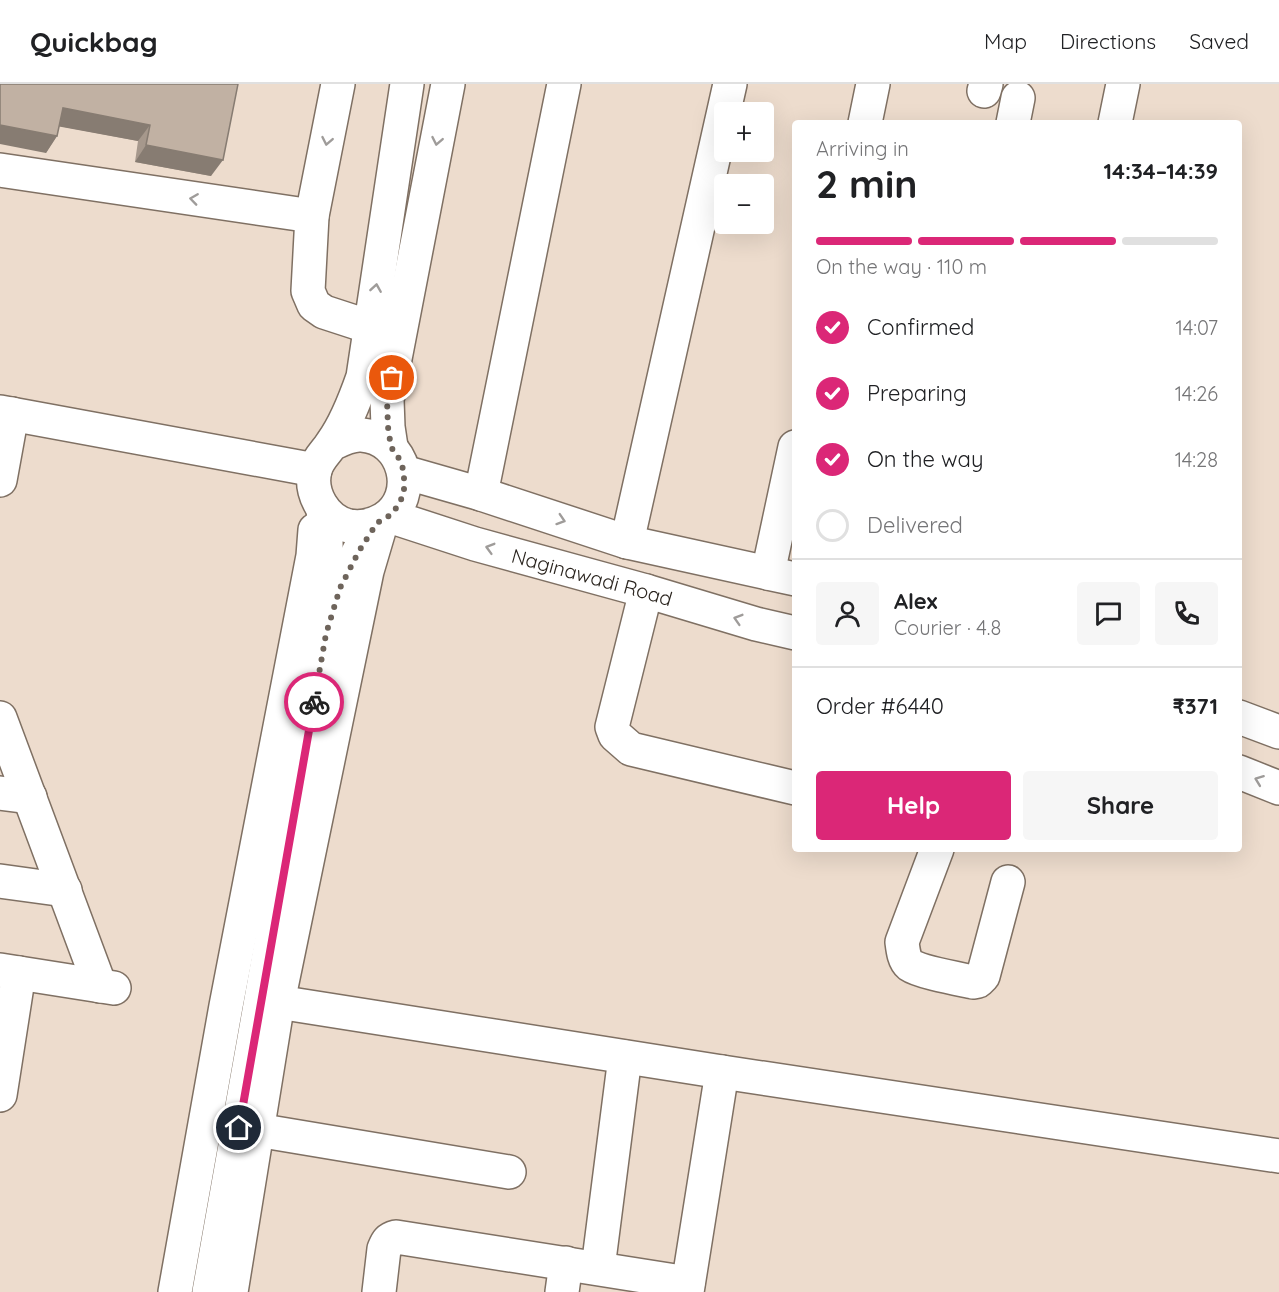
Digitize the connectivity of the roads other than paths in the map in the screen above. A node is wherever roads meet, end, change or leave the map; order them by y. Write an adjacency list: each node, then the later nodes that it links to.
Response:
1 (338, 84): 11 (street, one-way to 11)
2 (407, 84): 12 (street, one-way to 2)
3 (448, 84): 14 (street, one-way to 14)
4 (564, 84): 18 (street)
5 (730, 84): 20 (street)
6 (873, 84): 8 (street)
7 (1123, 84): 9 (street)
8 (866, 120)
9 (1116, 120)
10 (0, 170): 11 (street, one-way to 10)
11 (312, 216): 12 (street)
12 (370, 327): 17 (street)
13 (6, 413): 16 (street); 17 (street)
14 (398, 460): 17 (street); 18 (street); 19 (street)
15 (792, 475): 21 (street)
16 (0, 480)
17 (322, 480): 19 (street); 24 (street); 47 (street)
18 (481, 494): 20 (street, one-way to 20)
19 (383, 520): 22 (street, Naginawadi Road, one-way to 19); 24 (street); 37 (street)
20 (627, 542): 21 (street)
21 (781, 576)
22 (646, 591): 23 (street, Naginawadi Road, one-way to 22); 29 (street)
23 (792, 632)
24 (326, 634): 48 (street)
25 (0, 718): 31 (street)
26 (1242, 718): 27 (street)
27 (1279, 732)
28 (1242, 773): 30 (street, one-way to 28)
29 (792, 787)
30 (1279, 788)
31 (15, 795): 35 (street)
32 (936, 852): 34 (street)
33 (0, 881): 35 (street)
34 (1008, 882)
35 (65, 890): 36 (street)
36 (9, 971): 40 (street)
37 (278, 1002): 38 (street); 41 (street)
38 (625, 1057): 39 (street); 44 (street)
39 (722, 1072): 42 (street); 46 (street)
40 (0, 1095)
41 (257, 1130): 43 (street); 49 (street)
42 (1279, 1156)
43 (509, 1172)
44 (598, 1268): 45 (street); 46 (street)
45 (564, 1278): 50 (street)
46 (688, 1287)
47 (175, 1292)
48 (209, 1292)
49 (231, 1292)
50 (379, 1292)

